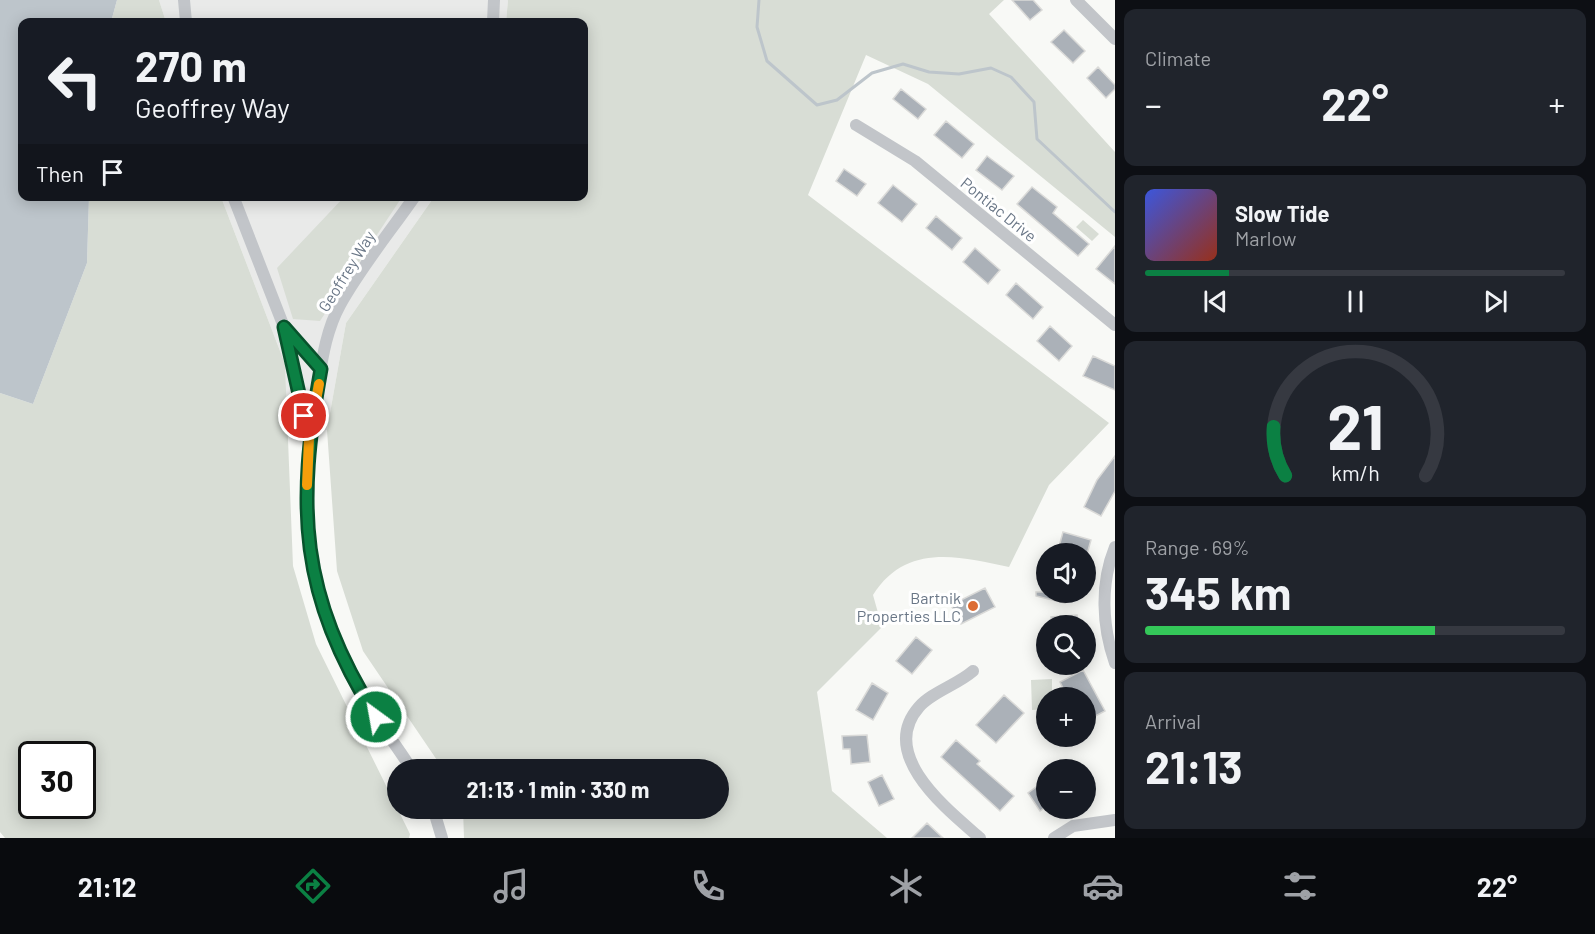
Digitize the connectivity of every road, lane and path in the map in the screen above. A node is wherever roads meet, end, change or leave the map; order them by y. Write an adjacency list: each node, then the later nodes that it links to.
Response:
1 (184, 0): 4 (street)
2 (494, 0): 5 (street)
3 (1076, 0): 6 (street)
4 (186, 18)
5 (493, 18)
6 (1115, 39)
7 (856, 125): 10 (street, Pontiac Drive)
8 (235, 201): 11 (street, Geoffrey Way)
9 (412, 201): 12 (street, Geoffrey Way)
10 (1115, 325)
11 (284, 327): 12 (street, Geoffrey Way); 13 (street, Geoffrey Way)
12 (321, 369): 13 (street, Geoffrey Way)
13 (309, 438): 17 (street, Geoffrey Way)
14 (1115, 547): 15 (street)
15 (1115, 663)
16 (973, 671): 21 (street)
17 (405, 759)
18 (436, 819): 20 (street)
19 (1115, 820): 22 (street)
20 (442, 838)
21 (980, 838)
22 (1054, 838)

